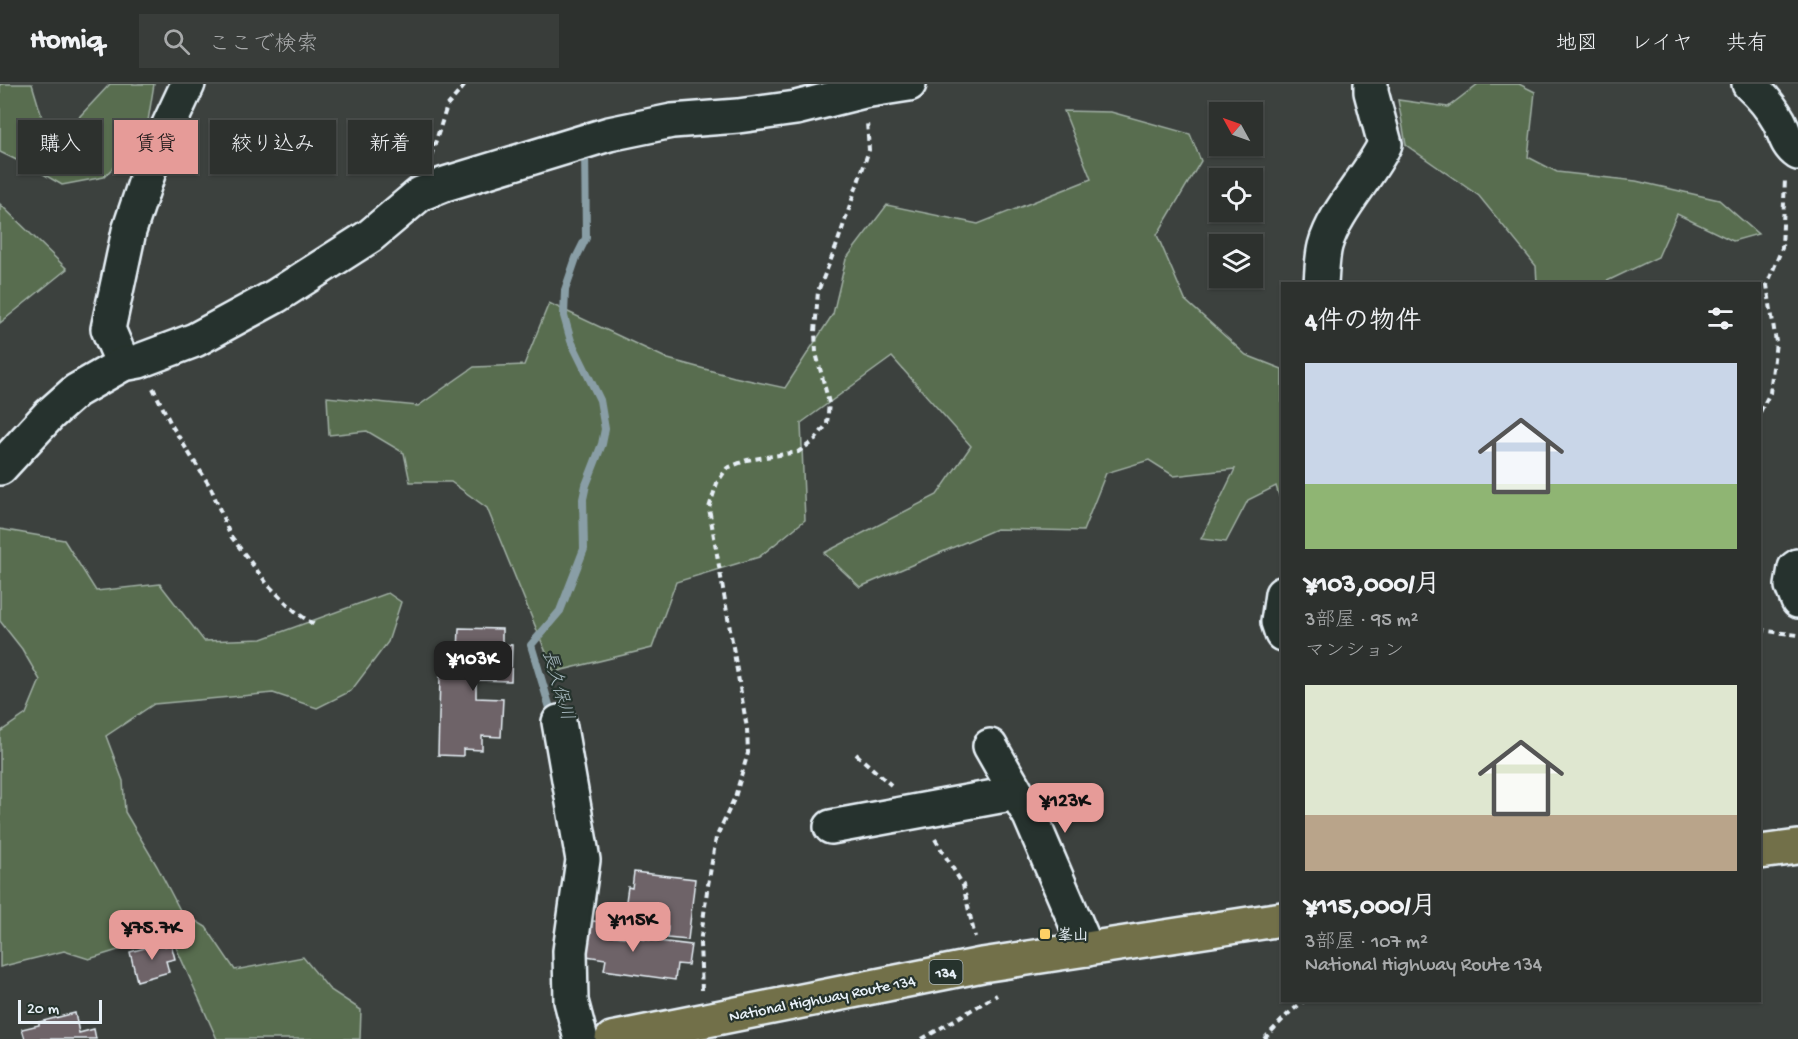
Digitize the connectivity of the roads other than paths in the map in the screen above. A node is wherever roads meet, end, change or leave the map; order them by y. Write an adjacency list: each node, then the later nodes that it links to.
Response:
1 (188, 84): 8 (street)
2 (909, 84): 5 (street)
3 (1371, 84): 7 (street)
4 (1749, 84): 6 (street)
5 (863, 87): 8 (street)
6 (1793, 148)
7 (1321, 282)
8 (131, 362): 9 (street)
9 (0, 468)
10 (1798, 566): 12 (street)
11 (1281, 601): 13 (street)
12 (1798, 601)
13 (1281, 631)
14 (559, 722): 22 (street)
15 (990, 746): 16 (street)
16 (1016, 793): 17 (street); 21 (street)
17 (831, 827)
18 (1798, 847): 19 (highway)
19 (1761, 852)
20 (1281, 919): 21 (highway, National Highway Route 134 / 134)
21 (1087, 948): 23 (highway, National Highway Route 134 / 134)
22 (580, 1039)
23 (612, 1039)

